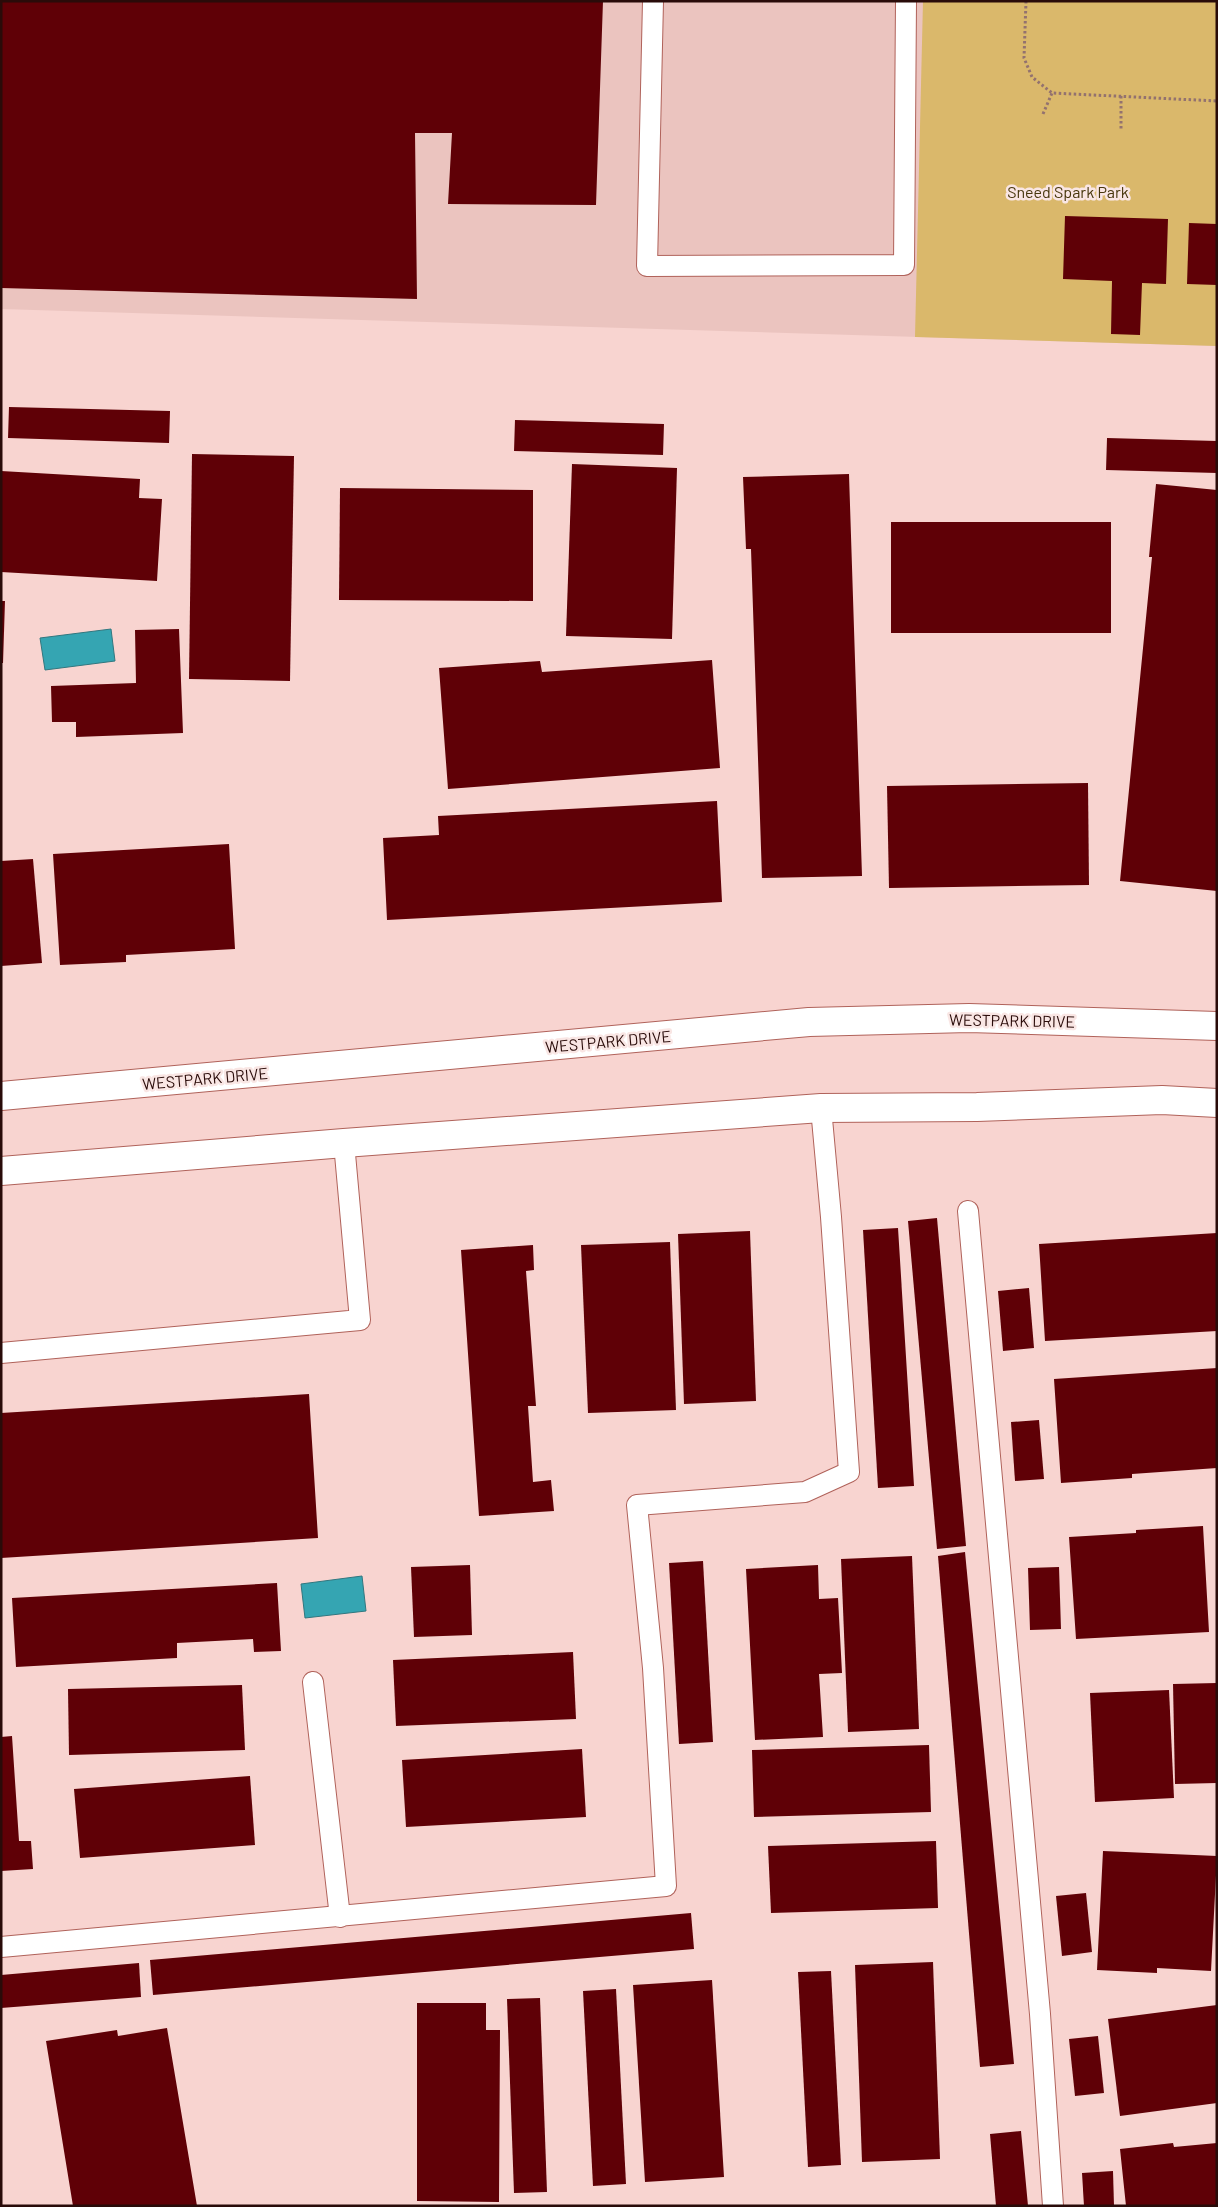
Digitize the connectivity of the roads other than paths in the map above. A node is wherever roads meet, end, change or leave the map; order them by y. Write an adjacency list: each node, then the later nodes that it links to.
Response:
1 (652, 1): 2 (lane)
2 (906, 1)
3 (1217, 1026): 4 (main road, WESTPARK DRIVE)
4 (1, 1096)
5 (1217, 1103): 6 (main road)
6 (821, 1108): 7 (main road); 12 (lane)
7 (344, 1143): 8 (main road); 10 (lane)
8 (1, 1171)
9 (968, 1211): 14 (lane)
10 (1, 1353)
11 (313, 1682): 12 (lane)
12 (340, 1917): 13 (lane)
13 (1, 1947)
14 (1053, 2206)

